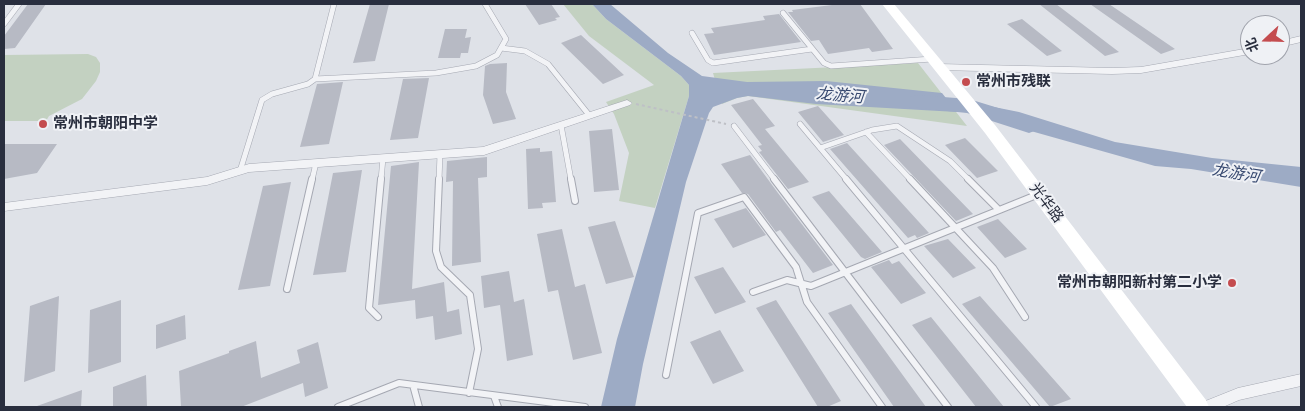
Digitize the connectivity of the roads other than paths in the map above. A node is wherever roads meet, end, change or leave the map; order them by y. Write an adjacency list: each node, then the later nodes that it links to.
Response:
1 (20, 4): 6 (lane)
2 (334, 4): 12 (lane)
3 (485, 4): 8 (lane)
4 (888, 4): 11 (main road, 光华路)
5 (783, 13): 9 (lane)
6 (4, 24)
7 (692, 33): 9 (lane)
8 (501, 48): 12 (lane); 14 (lane)
9 (812, 48): 11 (lane)
10 (1240, 53): 11 (street)
11 (935, 63): 24 (main road, 光华路)
12 (315, 79): 23 (lane)
13 (627, 102): 14 (street)
14 (589, 116): 16 (street)
15 (800, 124): 19 (lane)
16 (561, 125): 20 (street); 25 (lane)
17 (734, 126): 30 (lane)
18 (866, 132): 19 (lane); 27 (lane); 28 (lane)
19 (820, 148): 29 (lane)
20 (440, 154): 21 (street); 39 (lane)
21 (383, 158): 22 (street); 34 (lane)
22 (316, 163): 23 (street); 32 (lane)
23 (240, 171): 26 (street)
24 (1039, 194): 27 (lane); 49 (main road, 光华路)
25 (575, 200)
26 (4, 207)
27 (999, 210): 28 (lane)
28 (955, 228): 29 (lane); 35 (lane)
29 (905, 248): 30 (lane); 48 (lane)
30 (845, 273): 31 (lane); 47 (lane)
31 (802, 284): 33 (lane); 36 (lane); 46 (lane)
32 (287, 289)
33 (752, 292)
34 (378, 318)
35 (1025, 318)
36 (666, 375)
37 (1301, 380): 50 (street)
38 (413, 385): 39 (lane); 41 (lane); 43 (lane)
39 (468, 392): 40 (lane)
40 (494, 396): 44 (lane); 45 (lane)
41 (353, 404): 42 (lane)
42 (338, 407)
43 (419, 407)
44 (498, 407)
45 (585, 407)
46 (882, 407)
47 (948, 407)
48 (1036, 407)
49 (1198, 407)
50 (1208, 407)

